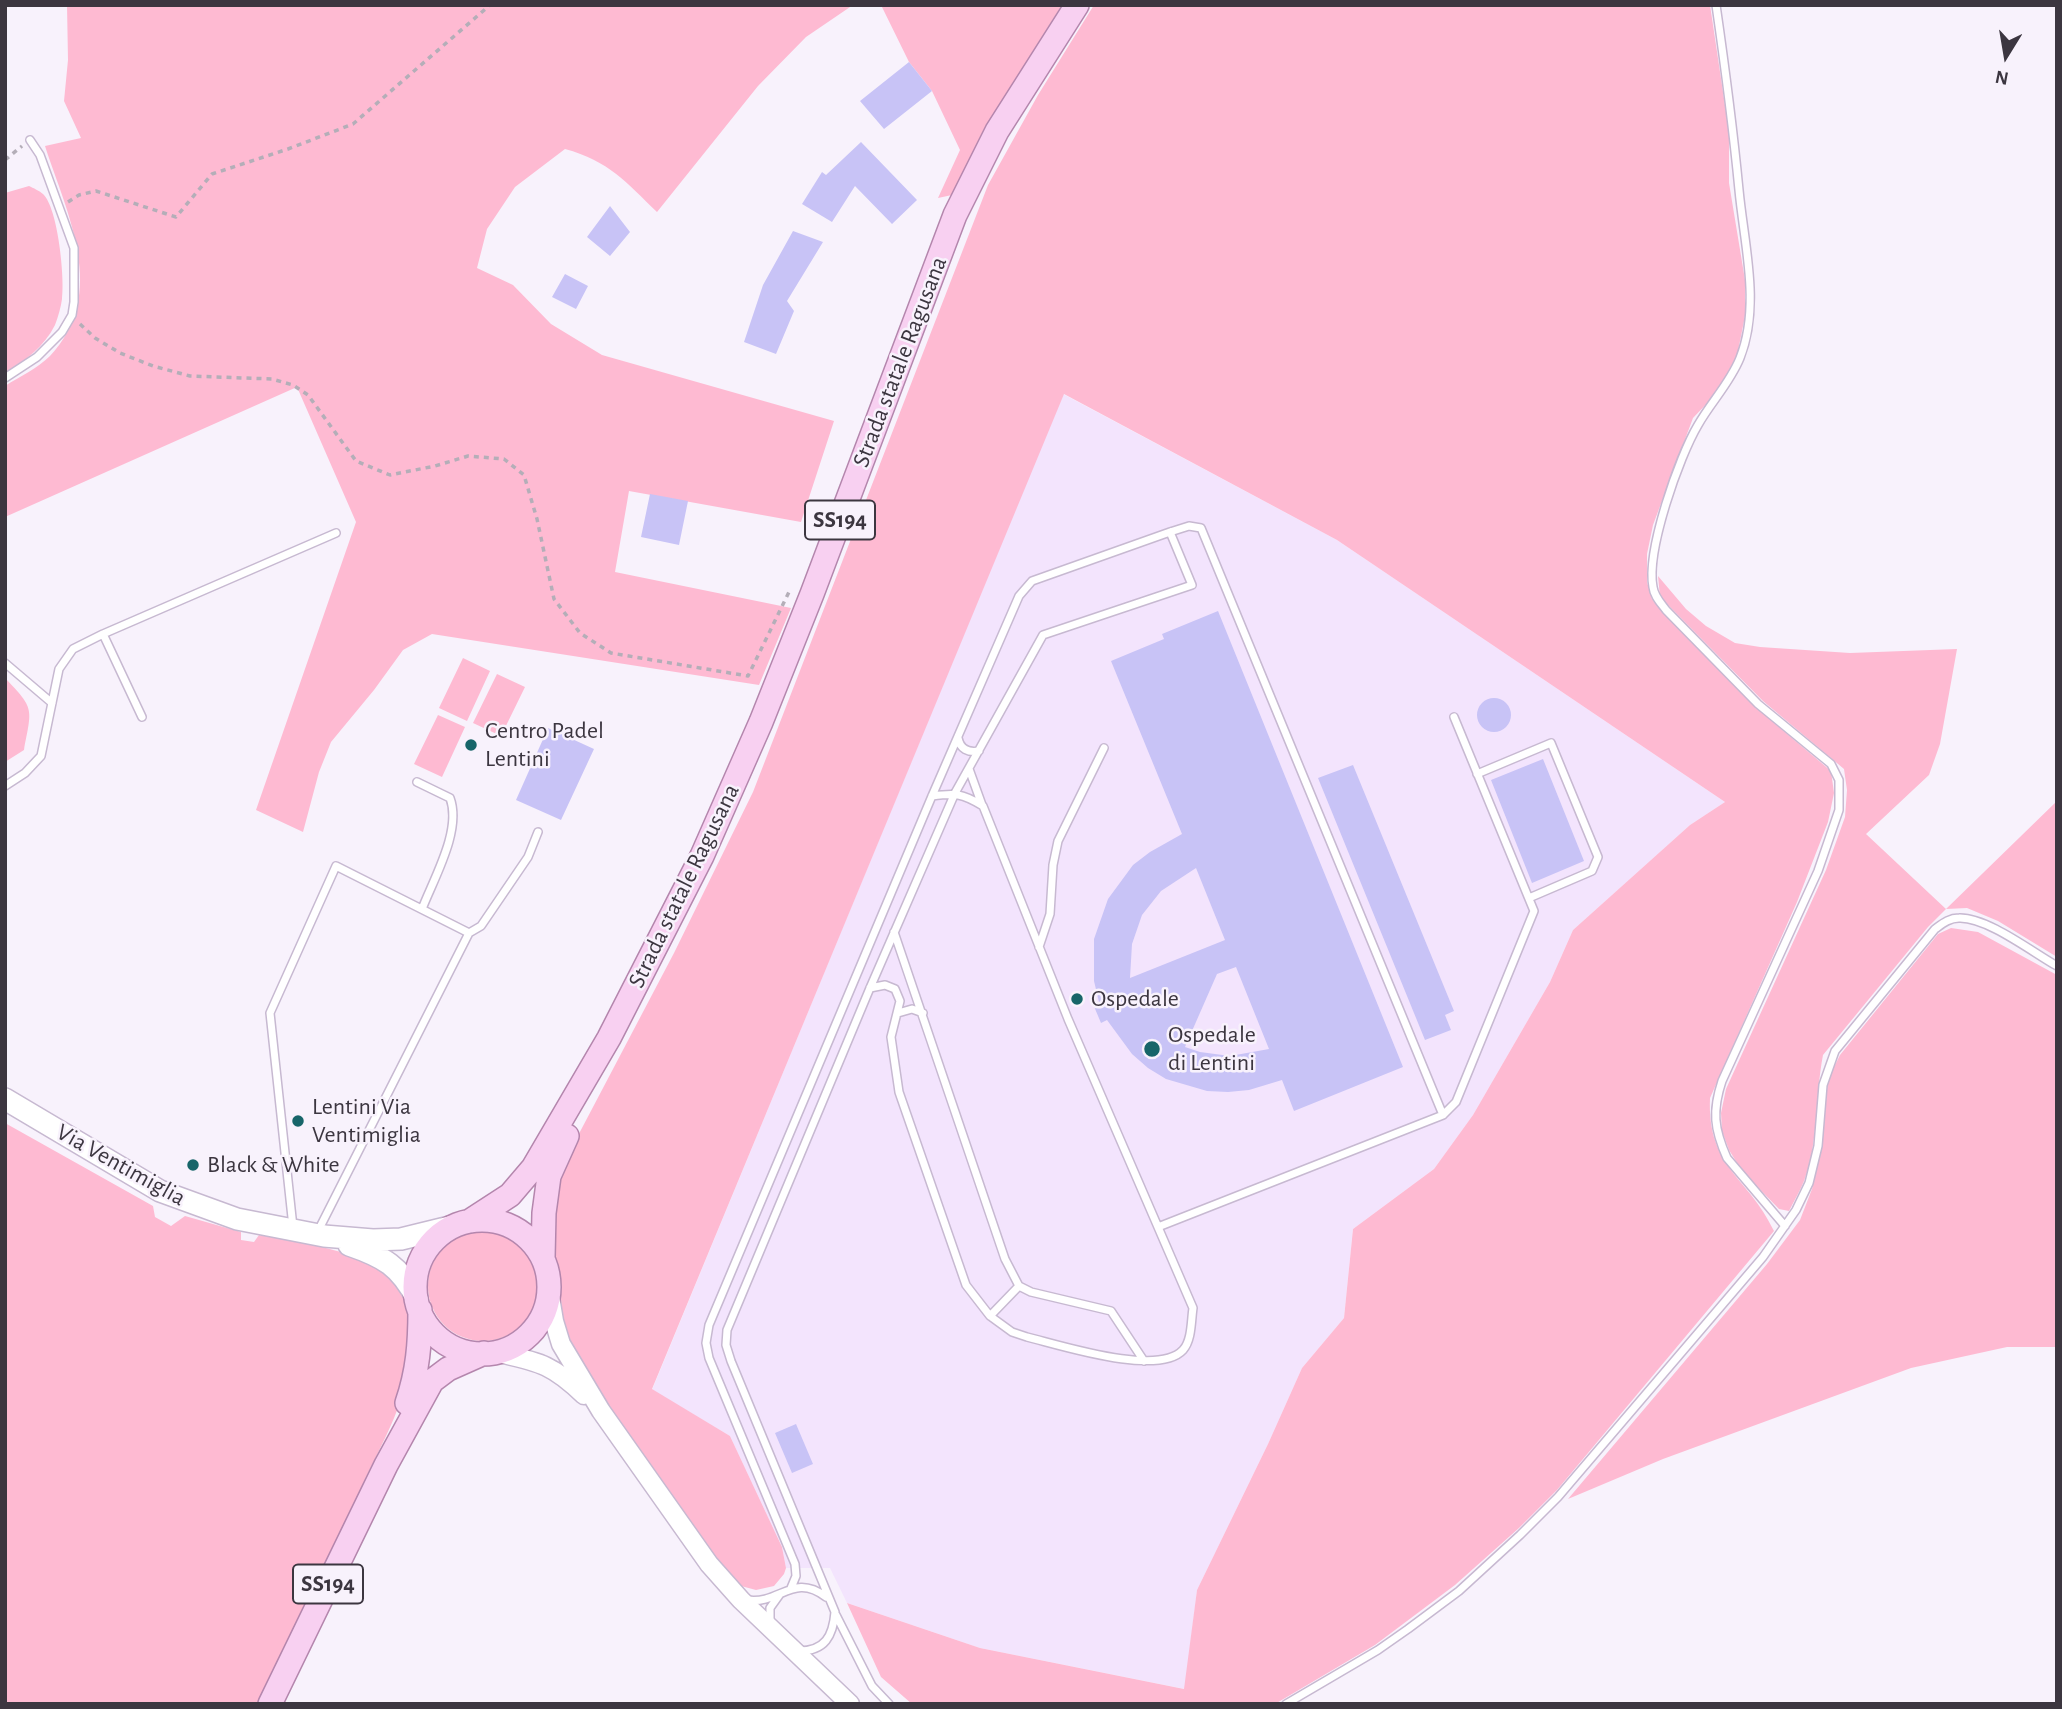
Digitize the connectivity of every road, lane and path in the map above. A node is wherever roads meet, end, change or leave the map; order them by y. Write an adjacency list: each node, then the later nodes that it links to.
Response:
1 (490, 5): 6 (path)
2 (1077, 5): 37 (main road, Strada statale Ragusana / SS194)
3 (1716, 5): 41 (lane)
4 (30, 140): 5 (path); 6 (lane)
5 (5, 160)
6 (60, 208): 7 (lane)
7 (72, 314): 8 (lane); 11 (path)
8 (5, 378)
9 (1170, 532): 17 (lane); 19 (lane); 39 (lane)
10 (336, 533): 12 (lane)
11 (791, 587)
12 (103, 634): 14 (lane); 15 (lane)
13 (5, 663): 14 (lane)
14 (52, 703): 23 (lane)
15 (142, 717)
16 (1454, 717): 21 (lane)
17 (958, 738): 19 (lane); 25 (lane)
18 (1104, 748): 32 (lane)
19 (979, 751): 20 (lane)
20 (969, 769): 24 (lane); 26 (lane)
21 (1477, 774): 28 (lane); 28 (lane)
22 (417, 782): 29 (lane)
23 (5, 786)
24 (955, 793): 25 (lane); 26 (lane); 30 (lane)
25 (932, 796): 54 (lane)
26 (983, 806): 32 (lane)
27 (538, 832): 31 (lane)
28 (1529, 898): 39 (lane)
29 (422, 909): 31 (lane); 43 (lane)
30 (894, 932): 34 (lane); 36 (lane)
31 (469, 933): 44 (lane)
32 (1039, 948): 42 (lane)
33 (2057, 966): 41 (lane)
34 (870, 988): 35 (lane); 56 (lane)
35 (898, 1013): 36 (lane); 49 (lane)
36 (923, 1013): 46 (lane)
37 (609, 1038): 40 (main road); 45 (main road)
38 (5, 1099): 43 (main road, Via Ventimiglia)
39 (1443, 1115): 42 (lane)
40 (462, 1224): 44 (main road); 45 (main road); 48 (main road)
41 (1785, 1226): 64 (lane)
42 (1158, 1227): 51 (lane)
43 (294, 1230): 44 (main road, Via Ventimiglia)
44 (320, 1235): 48 (main road)
45 (543, 1258): 47 (main road)
46 (1019, 1286): 49 (lane); 51 (lane)
47 (549, 1291): 50 (main road); 52 (street)
48 (418, 1304): 50 (main road); 53 (main road)
49 (990, 1316): 51 (lane)
50 (489, 1353): 52 (street); 53 (main road)
51 (1144, 1361)
52 (601, 1411): 57 (street)
53 (386, 1465): 61 (main road, SS194)
54 (791, 1588): 55 (lane); 56 (lane)
55 (780, 1594): 57 (lane); 59 (lane)
56 (827, 1597): 58 (lane)
57 (741, 1600): 59 (street)
58 (835, 1612): 60 (lane); 63 (lane)
59 (769, 1626): 60 (street)
60 (794, 1651): 62 (street)
61 (270, 1704)
62 (850, 1704)
63 (889, 1704)
64 (1286, 1704)

